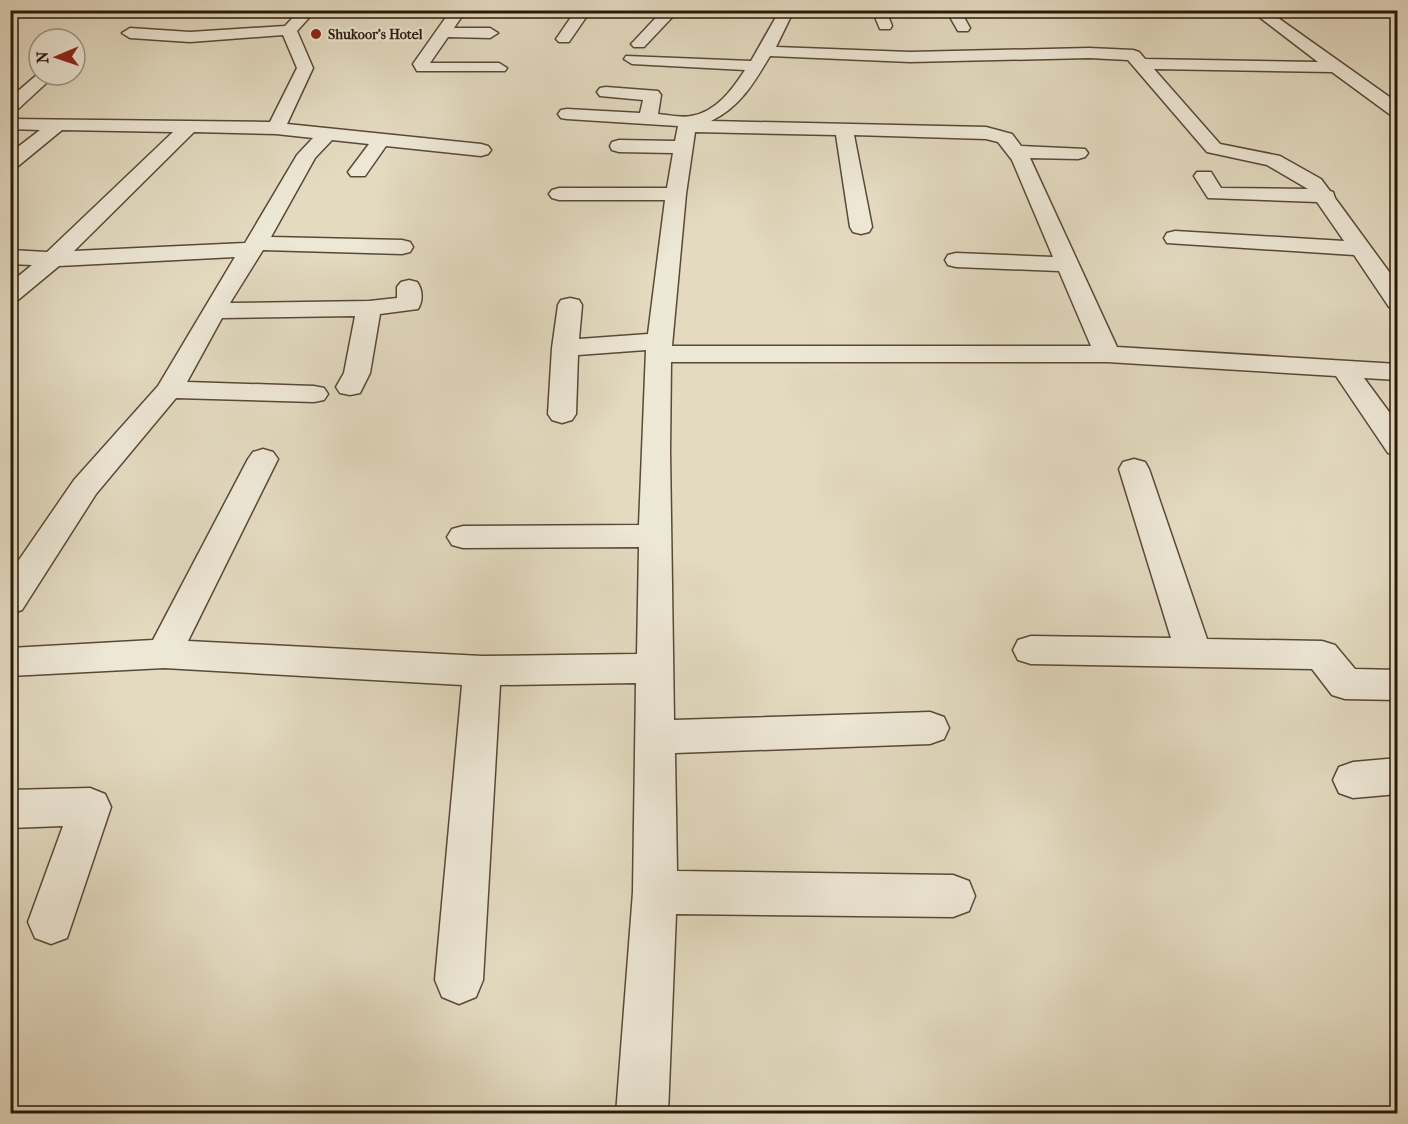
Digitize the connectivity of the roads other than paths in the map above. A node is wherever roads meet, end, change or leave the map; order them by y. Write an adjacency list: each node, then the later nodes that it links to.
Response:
1 (309, 10): 11 (street)
2 (459, 10): 12 (street)
3 (584, 10): 15 (street)
4 (672, 10): 17 (street)
5 (787, 10): 17 (street)
6 (879, 10): 9 (street)
7 (953, 10): 10 (street)
8 (1257, 10): 20 (street)
9 (885, 26)
10 (963, 28)
11 (289, 30): 13 (street); 31 (street)
12 (442, 32): 14 (street); 21 (street)
13 (130, 33)
14 (490, 33)
15 (564, 39)
16 (1211, 48): 19 (street)
17 (760, 58): 18 (street); 33 (street)
18 (1139, 64): 19 (street); 45 (street)
19 (1234, 65): 20 (street)
20 (1336, 67): 25 (street)
21 (499, 68)
22 (33, 87): 24 (street)
23 (606, 92): 27 (street)
24 (10, 107)
25 (1398, 112)
26 (567, 114): 27 (street)
27 (648, 119): 33 (street)
28 (10, 124): 29 (street)
29 (59, 124): 30 (street); 40 (street)
30 (190, 126): 31 (street); 52 (street)
31 (276, 128): 34 (street)
32 (844, 130): 33 (street); 38 (street); 46 (street)
33 (688, 132): 36 (street); 44 (street)
34 (327, 134): 35 (street); 48 (street)
35 (381, 140): 37 (street); 41 (street)
36 (619, 146)
37 (481, 150)
38 (1016, 152): 39 (street); 54 (street)
39 (1078, 153)
40 (10, 163)
41 (358, 172)
42 (1204, 176): 45 (street)
43 (559, 194): 44 (street)
44 (676, 194): 62 (street)
45 (1326, 196): 50 (street)
46 (861, 227)
47 (1175, 238): 50 (street)
48 (254, 246): 49 (street); 52 (street); 60 (street)
49 (402, 247)
50 (1360, 249): 57 (street)
51 (10, 257): 52 (street)
52 (52, 259): 56 (street)
53 (956, 260): 54 (street)
54 (1066, 264): 63 (street)
55 (410, 287): 59 (street)
56 (10, 295)
57 (1398, 302)
58 (570, 305): 61 (street)
59 (369, 308): 60 (street); 66 (street)
60 (215, 311): 67 (street)
61 (565, 348): 62 (street); 69 (street)
62 (659, 348): 63 (street); 73 (street)
63 (1107, 354): 64 (street)
64 (1343, 367): 65 (street); 70 (street)
65 (1398, 372)
66 (350, 387)
67 (169, 390): 68 (street); 75 (street)
68 (314, 394)
69 (562, 414)
70 (1398, 446)
71 (263, 459): 78 (street)
72 (1134, 469): 77 (street)
73 (655, 536): 74 (street); 80 (street)
74 (463, 537)
75 (10, 602)
76 (1031, 650): 77 (street)
77 (1194, 653): 82 (street)
78 (164, 654): 79 (street); 81 (street)
79 (10, 662)
80 (655, 668): 81 (street); 84 (street)
81 (482, 671): 91 (street)
82 (1398, 685)
83 (930, 728): 84 (street)
84 (655, 737): 88 (street)
85 (1398, 776): 86 (street)
86 (1353, 780)
87 (10, 809): 90 (street)
88 (655, 892): 89 (street); 92 (street)
89 (954, 896)
90 (51, 922)
91 (459, 980)
92 (642, 1113)

